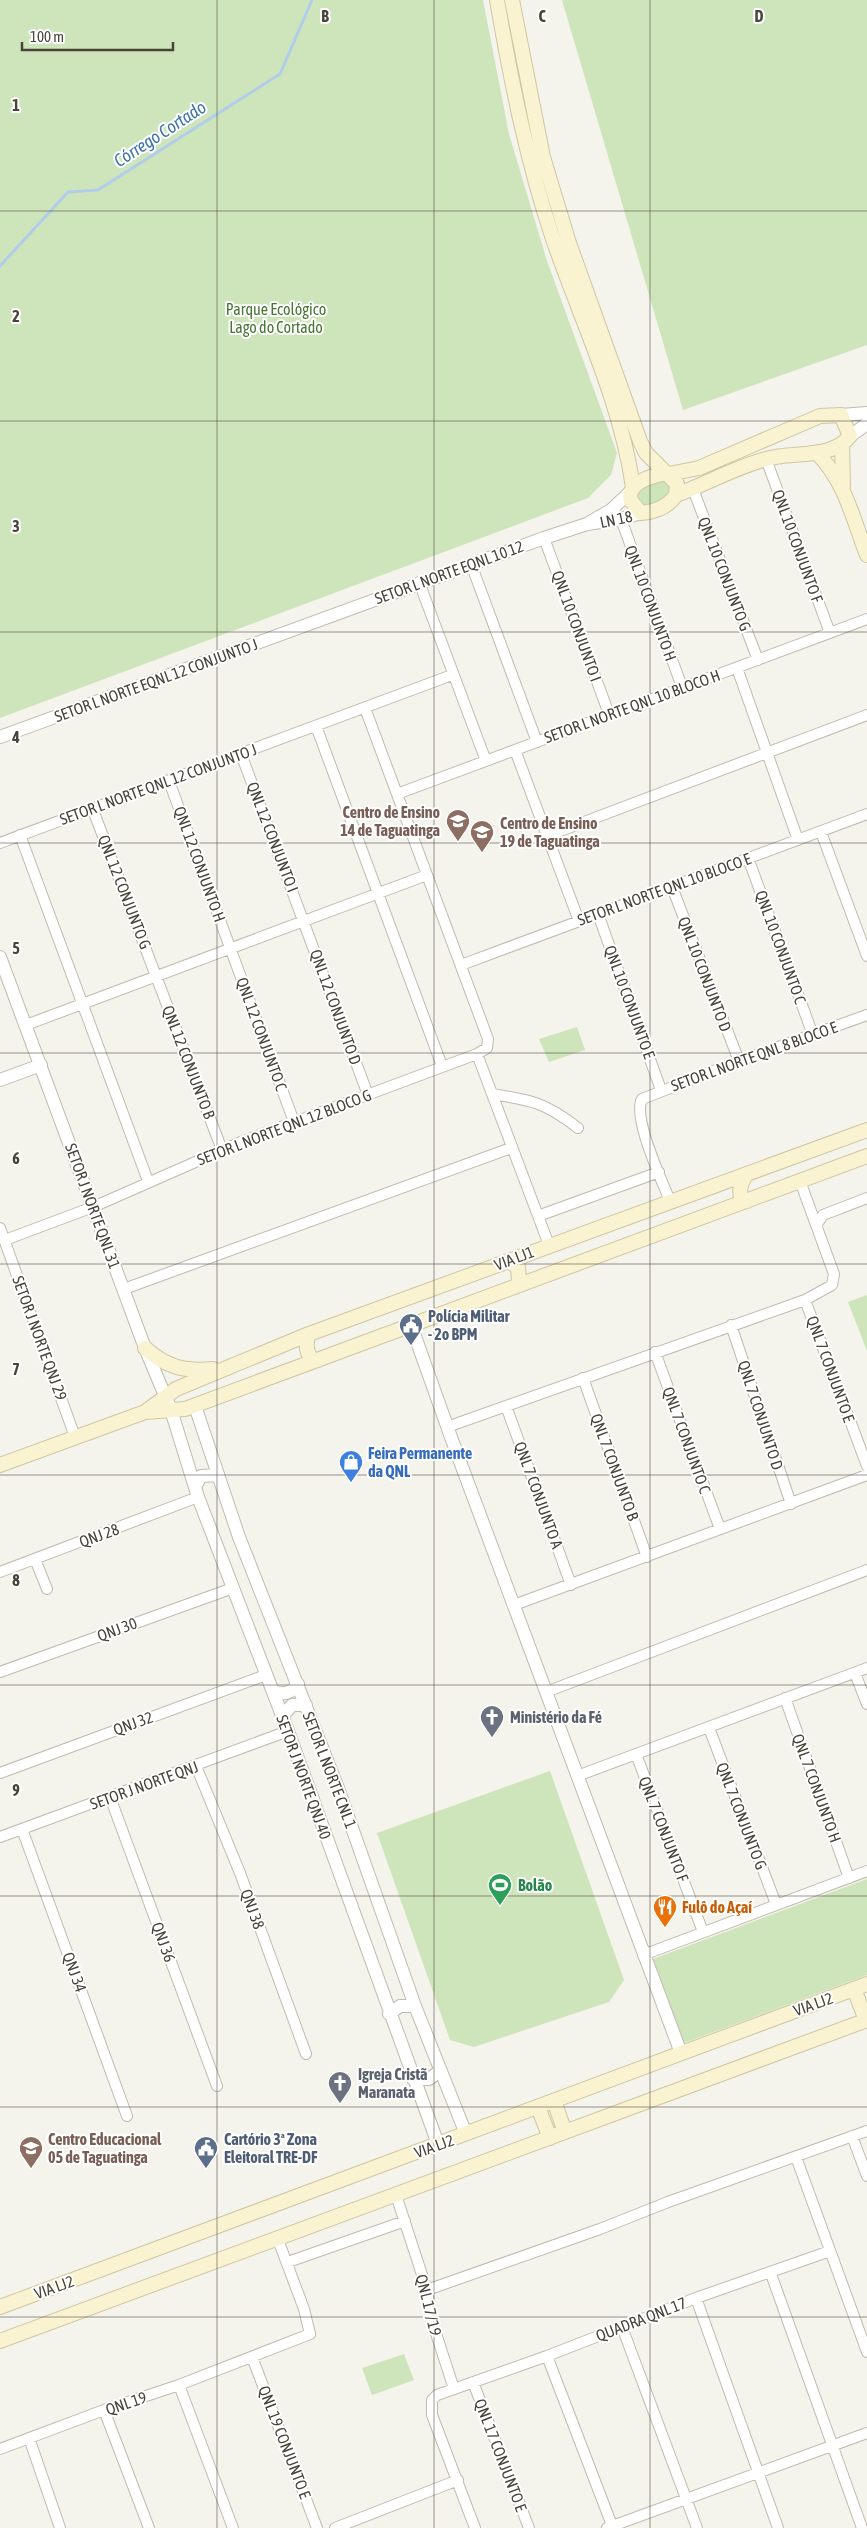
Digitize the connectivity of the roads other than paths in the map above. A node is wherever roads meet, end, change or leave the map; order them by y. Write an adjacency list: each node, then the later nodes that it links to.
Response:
1 (497, 0): 12 (main road)
2 (512, 0): 10 (main road)
3 (867, 413): 4 (street)
4 (841, 415): 6 (main road); 7 (main road)
5 (867, 424): 7 (street)
6 (802, 426): 8 (main road); 10 (main road)
7 (846, 440): 8 (main road); 11 (main road)
8 (812, 453): 9 (main road); 11 (main road)
9 (766, 459): 13 (main road); 25 (street, QNL 10 CONJUNTO F)
10 (668, 474): 12 (main road); 14 (main road)
11 (843, 487): 18 (main road)
12 (632, 489): 15 (main road); 17 (street, LN 18)
13 (693, 489): 14 (main road); 26 (street, QNL 10 CONJUNTO G)
14 (676, 495): 15 (main road)
15 (641, 513): 16 (street, LN 18)
16 (620, 519): 17 (street, LN 18); 29 (street, QNL 10 CONJUNTO H)
17 (587, 524): 19 (street, SETOR L NORTE EQNL 10 12)
18 (862, 526): 20 (main road)
19 (544, 538): 21 (street, SETOR L NORTE EQNL 10 12); 31 (street, QNL 10 CONJUNTO I)
20 (867, 555)
21 (471, 564): 22 (street, SETOR L NORTE EQNL 10 12); 35 (street)
22 (419, 582): 24 (street, SETOR L NORTE EQNL 10 12); 28 (street)
23 (867, 619): 25 (street, SETOR L NORTE QNL 10 BLOCO H)
24 (311, 622): 34 (street, SETOR L NORTE EQNL 12 CONJUNTO J)
25 (830, 633): 26 (street, SETOR L NORTE QNL 10 BLOCO H)
26 (758, 660): 27 (street, SETOR L NORTE QNL 10 BLOCO H)
27 (738, 668): 29 (street, SETOR L NORTE QNL 10 BLOCO H); 37 (street)
28 (452, 675): 30 (street, SETOR L NORTE QNL 12 CONJUNTO J); 39 (street)
29 (682, 687): 31 (street, SETOR L NORTE QNL 10 BLOCO H)
30 (365, 708): 33 (street, SETOR L NORTE QNL 12 CONJUNTO J); 41 (street)
31 (609, 714): 35 (street, SETOR L NORTE QNL 10 BLOCO H)
32 (867, 715): 37 (street)
33 (316, 726): 38 (street, SETOR L NORTE QNL 12 CONJUNTO J); 52 (street)
34 (0, 737)
35 (537, 742): 36 (street, SETOR L NORTE QNL 10 BLOCO H)
36 (515, 750): 39 (street, SETOR L NORTE QNL 10 BLOCO H); 46 (street)
37 (768, 753): 46 (street); 47 (street)
38 (241, 754): 40 (street, SETOR L NORTE QNL 12 CONJUNTO J); 54 (street, QNL 12 CONJUNTO I)
39 (486, 761): 41 (street, SETOR L NORTE QNL 10 BLOCO H)
40 (169, 782): 42 (street, SETOR L NORTE QNL 12 CONJUNTO J); 56 (street, QNL 12 CONJUNTO H)
41 (397, 794): 50 (street)
42 (93, 810): 45 (street, SETOR L NORTE QNL 12 CONJUNTO J); 60 (street, QNL 12 CONJUNTO G)
43 (867, 814): 44 (street, SETOR L NORTE QNL 10 BLOCO E)
44 (821, 832): 47 (street, SETOR L NORTE QNL 10 BLOCO E); 58 (street)
45 (20, 835): 48 (street, SETOR L NORTE QNL 12 CONJUNTO J); 61 (street)
46 (547, 836): 55 (street)
47 (798, 840): 49 (street, SETOR L NORTE QNL 10 BLOCO E)
48 (0, 843)
49 (748, 858): 51 (street, SETOR L NORTE QNL 10 BLOCO E); 64 (street, QNL 10 CONJUNTO C)
50 (427, 875): 52 (street); 59 (street)
51 (672, 887): 53 (street, SETOR L NORTE QNL 10 BLOCO E); 66 (street, QNL 10 CONJUNTO D)
52 (377, 893): 54 (street); 68 (street)
53 (598, 914): 55 (street, SETOR L NORTE QNL 10 BLOCO E); 70 (street, QNL 10 CONJUNTO E)
54 (305, 920): 56 (street); 72 (street, QNL 12 CONJUNTO D)
55 (579, 921): 59 (street, SETOR L NORTE QNL 10 BLOCO E)
56 (230, 947): 60 (street); 73 (street, QNL 12 CONJUNTO C)
57 (0, 956): 63 (street, SETOR J NORTE QNL 31)
58 (867, 956)
59 (461, 965): 65 (street)
60 (156, 975): 61 (street); 77 (street, QNL 12 CONJUNTO B)
61 (82, 1003): 63 (street); 81 (street)
62 (867, 1015): 64 (street, SETOR L NORTE QNL 8 BLOCO E)
63 (26, 1025): 67 (street, SETOR J NORTE QNL 31)
64 (813, 1035): 66 (street, SETOR L NORTE QNL 8 BLOCO E)
65 (480, 1053): 68 (street, SETOR L NORTE QNL 12 BLOCO G); 71 (street)
66 (739, 1061): 70 (street, SETOR L NORTE QNL 8 BLOCO E)
67 (41, 1065): 69 (street); 87 (street, SETOR J NORTE QNL 31)
68 (442, 1066): 72 (street, SETOR L NORTE QNL 12 BLOCO G)
69 (0, 1080)
70 (661, 1090): 79 (street, SETOR L NORTE QNL 8 BLOCO E)
71 (492, 1094): 74 (street); 76 (street)
72 (368, 1095): 73 (street, SETOR L NORTE QNL 12 BLOCO G)
73 (294, 1122): 77 (street, SETOR L NORTE QNL 12 BLOCO G)
74 (578, 1128)
75 (867, 1130): 80 (main road, VIA LJ1)
76 (511, 1148): 89 (street); 96 (street)
77 (222, 1150): 81 (street, SETOR L NORTE QNL 12 BLOCO G)
78 (867, 1156): 82 (main road, VIA LJ1)
79 (659, 1172): 85 (street); 89 (street)
80 (746, 1174): 83 (main road, VIA LJ1); 86 (main road)
81 (148, 1181): 87 (street, SETOR L NORTE QNL 12 BLOCO G)
82 (800, 1181): 86 (main road, VIA LJ1); 90 (street)
83 (713, 1187): 85 (main road, VIA LJ1); 88 (main road)
84 (867, 1198): 90 (street)
85 (670, 1201): 93 (main road, VIA LJ1)
86 (747, 1201): 88 (main road, VIA LJ1)
87 (93, 1207): 92 (street); 96 (street, SETOR J NORTE QNL 31)
88 (719, 1211): 95 (main road, VIA LJ1)
89 (538, 1216): 93 (street)
90 (818, 1218): 97 (street)
91 (0, 1228): 92 (street, SETOR J NORTE QNJ 29)
92 (4, 1240): 112 (street, SETOR J NORTE QNJ 29)
93 (549, 1245): 94 (main road, VIA LJ1)
94 (508, 1261): 95 (main road); 100 (main road, VIA LJ1)
95 (515, 1287): 98 (main road, VIA LJ1)
96 (124, 1289): 101 (street, SETOR J NORTE QNL 31)
97 (805, 1300): 99 (street); 114 (street, QNL 7 CONJUNTO E)
98 (411, 1325): 103 (main road, VIA LJ1); 111 (street)
99 (731, 1325): 102 (street); 118 (street, QNL 7 CONJUNTO D)
100 (309, 1334): 103 (main road); 104 (main road, VIA LJ1)
101 (145, 1348): 104 (main road); 106 (street, SETOR J NORTE QNL 31)
102 (655, 1352): 105 (street); 119 (street, QNL 7 CONJUNTO C)
103 (318, 1360): 107 (main road, VIA LJ1)
104 (226, 1368): 106 (main road, VIA LJ1)
105 (583, 1378): 108 (street); 120 (street, QNL 7 CONJUNTO B)
106 (164, 1396): 109 (street, SETOR J NORTE QNJ 40); 110 (main road, VIA LJ1)
107 (196, 1406): 109 (main road, VIA LJ1); 115 (street, SETOR L NORTE CNL 1)
108 (506, 1406): 111 (street); 124 (street, QNL 7 CONJUNTO A)
109 (171, 1410): 110 (main road, VIA LJ1); 117 (street, SETOR J NORTE QNJ 40)
110 (145, 1412): 112 (main road)
111 (447, 1427): 127 (street)
112 (75, 1436): 113 (main road)
113 (0, 1465)
114 (867, 1466)
115 (218, 1475): 117 (street); 132 (street, SETOR L NORTE CNL 1)
116 (867, 1475): 118 (street)
117 (197, 1492): 121 (street, QNJ 28); 125 (street, SETOR J NORTE QNJ 40)
118 (790, 1504): 119 (street)
119 (720, 1529): 120 (street)
120 (647, 1557): 124 (street)
121 (35, 1559): 123 (street, QNJ 28); 126 (street)
122 (867, 1570): 134 (street)
123 (0, 1572)
124 (571, 1585): 127 (street)
125 (233, 1588): 129 (street, QNJ 30); 131 (street, SETOR J NORTE QNJ 40)
126 (47, 1589)
127 (514, 1605): 134 (street)
128 (867, 1668): 130 (street)
129 (0, 1672)
130 (855, 1672): 135 (street); 136 (street)
131 (266, 1675): 133 (street, SETOR J NORTE QNJ 40); 143 (street, QNJ 32)
132 (298, 1684): 133 (street); 137 (street, SETOR L NORTE CNL 1)
133 (272, 1690): 138 (street, SETOR J NORTE QNJ 40)
134 (546, 1692): 144 (street)
135 (784, 1698): 139 (street); 149 (street, QNL 7 CONJUNTO H)
136 (867, 1704)
137 (306, 1705): 138 (street); 154 (street, SETOR L NORTE CNL 1)
138 (282, 1717): 140 (street, SETOR J NORTE QNJ 40)
139 (708, 1728): 141 (street); 150 (street, QNL 7 CONJUNTO G)
140 (288, 1732): 142 (street, SETOR J NORTE QNJ); 155 (street, SETOR J NORTE QNJ 40)
141 (636, 1754): 144 (street); 151 (street, QNL 7 CONJUNTO F)
142 (196, 1766): 145 (street, SETOR J NORTE QNJ); 158 (street, QNJ 38)
143 (0, 1773)
144 (577, 1776): 152 (street)
145 (110, 1798): 146 (street, SETOR J NORTE QNJ); 161 (street, QNJ 36)
146 (22, 1829): 147 (street, SETOR J NORTE QNJ); 164 (street, QNJ 34)
147 (0, 1837)
148 (867, 1871): 149 (street)
149 (849, 1878): 150 (street)
150 (776, 1904): 151 (street)
151 (703, 1932): 152 (street)
152 (644, 1955): 157 (street)
153 (861, 1986): 156 (main road); 157 (main road, VIA LJ2)
154 (415, 2006): 155 (street); 159 (street, SETOR L NORTE CNL 1)
155 (389, 2014): 160 (street, SETOR J NORTE QNJ 40)
156 (867, 2020): 166 (main road, VIA LJ2)
157 (682, 2053): 162 (main road, VIA LJ2)
158 (306, 2054)
159 (440, 2071): 160 (street); 167 (street, SETOR L NORTE CNL 1)
160 (414, 2079): 170 (street, SETOR J NORTE QNJ 40)
161 (217, 2086)
162 (554, 2101): 163 (main road, VIA LJ2); 166 (main road)
163 (538, 2106): 167 (main road, VIA LJ2); 169 (main road)
164 (128, 2116)
165 (867, 2131): 168 (street)
166 (565, 2132): 169 (main road, VIA LJ2)
167 (466, 2134): 170 (main road, VIA LJ2)
168 (852, 2136): 171 (street); 172 (street)
169 (550, 2138): 173 (main road, VIA LJ2)
170 (438, 2144): 181 (main road, VIA LJ2)
171 (796, 2157): 176 (street); 179 (street)
172 (867, 2176)
173 (396, 2195): 174 (street, QNL 17/19); 175 (main road, VIA LJ2)
174 (404, 2221): 177 (street); 179 (street, QNL 17/19)
175 (277, 2237): 177 (street); 184 (main road, VIA LJ2)
176 (830, 2251): 178 (street, QUADRA QNL 17); 183 (street)
177 (288, 2262): 187 (street)
178 (771, 2274): 180 (street, QUADRA QNL 17); 194 (street)
179 (427, 2290): 190 (street, QNL 17/19)
180 (696, 2298): 182 (street, QUADRA QNL 17); 196 (street)
181 (0, 2306)
182 (622, 2327): 186 (street, QUADRA QNL 17); 198 (street)
183 (863, 2330): 185 (street)
184 (0, 2341)
185 (867, 2352)
186 (547, 2356): 188 (street, QUADRA QNL 17); 200 (street)
187 (252, 2357): 189 (street, QNL 19); 204 (street, QNL 19 CONJUNTO E)
188 (473, 2382): 190 (street, QUADRA QNL 17); 206 (street, QNL 17 CONJUNTO E)
189 (179, 2385): 191 (street, QNL 19); 203 (street)
190 (454, 2389): 197 (street)
191 (104, 2410): 193 (street, QNL 19); 202 (street)
192 (867, 2433): 194 (street)
193 (29, 2438): 195 (street, QNL 19); 201 (street)
194 (832, 2445): 196 (street); 209 (street)
195 (0, 2449)
196 (760, 2472): 198 (street); 208 (street)
197 (458, 2480): 199 (street); 205 (street)
198 (686, 2498): 200 (street); 207 (street)
199 (342, 2526)
200 (611, 2527)
201 (60, 2528)
202 (149, 2528)
203 (233, 2528)
204 (317, 2528)
205 (475, 2528)
206 (529, 2528)
207 (697, 2528)
208 (778, 2528)
209 (862, 2528)

